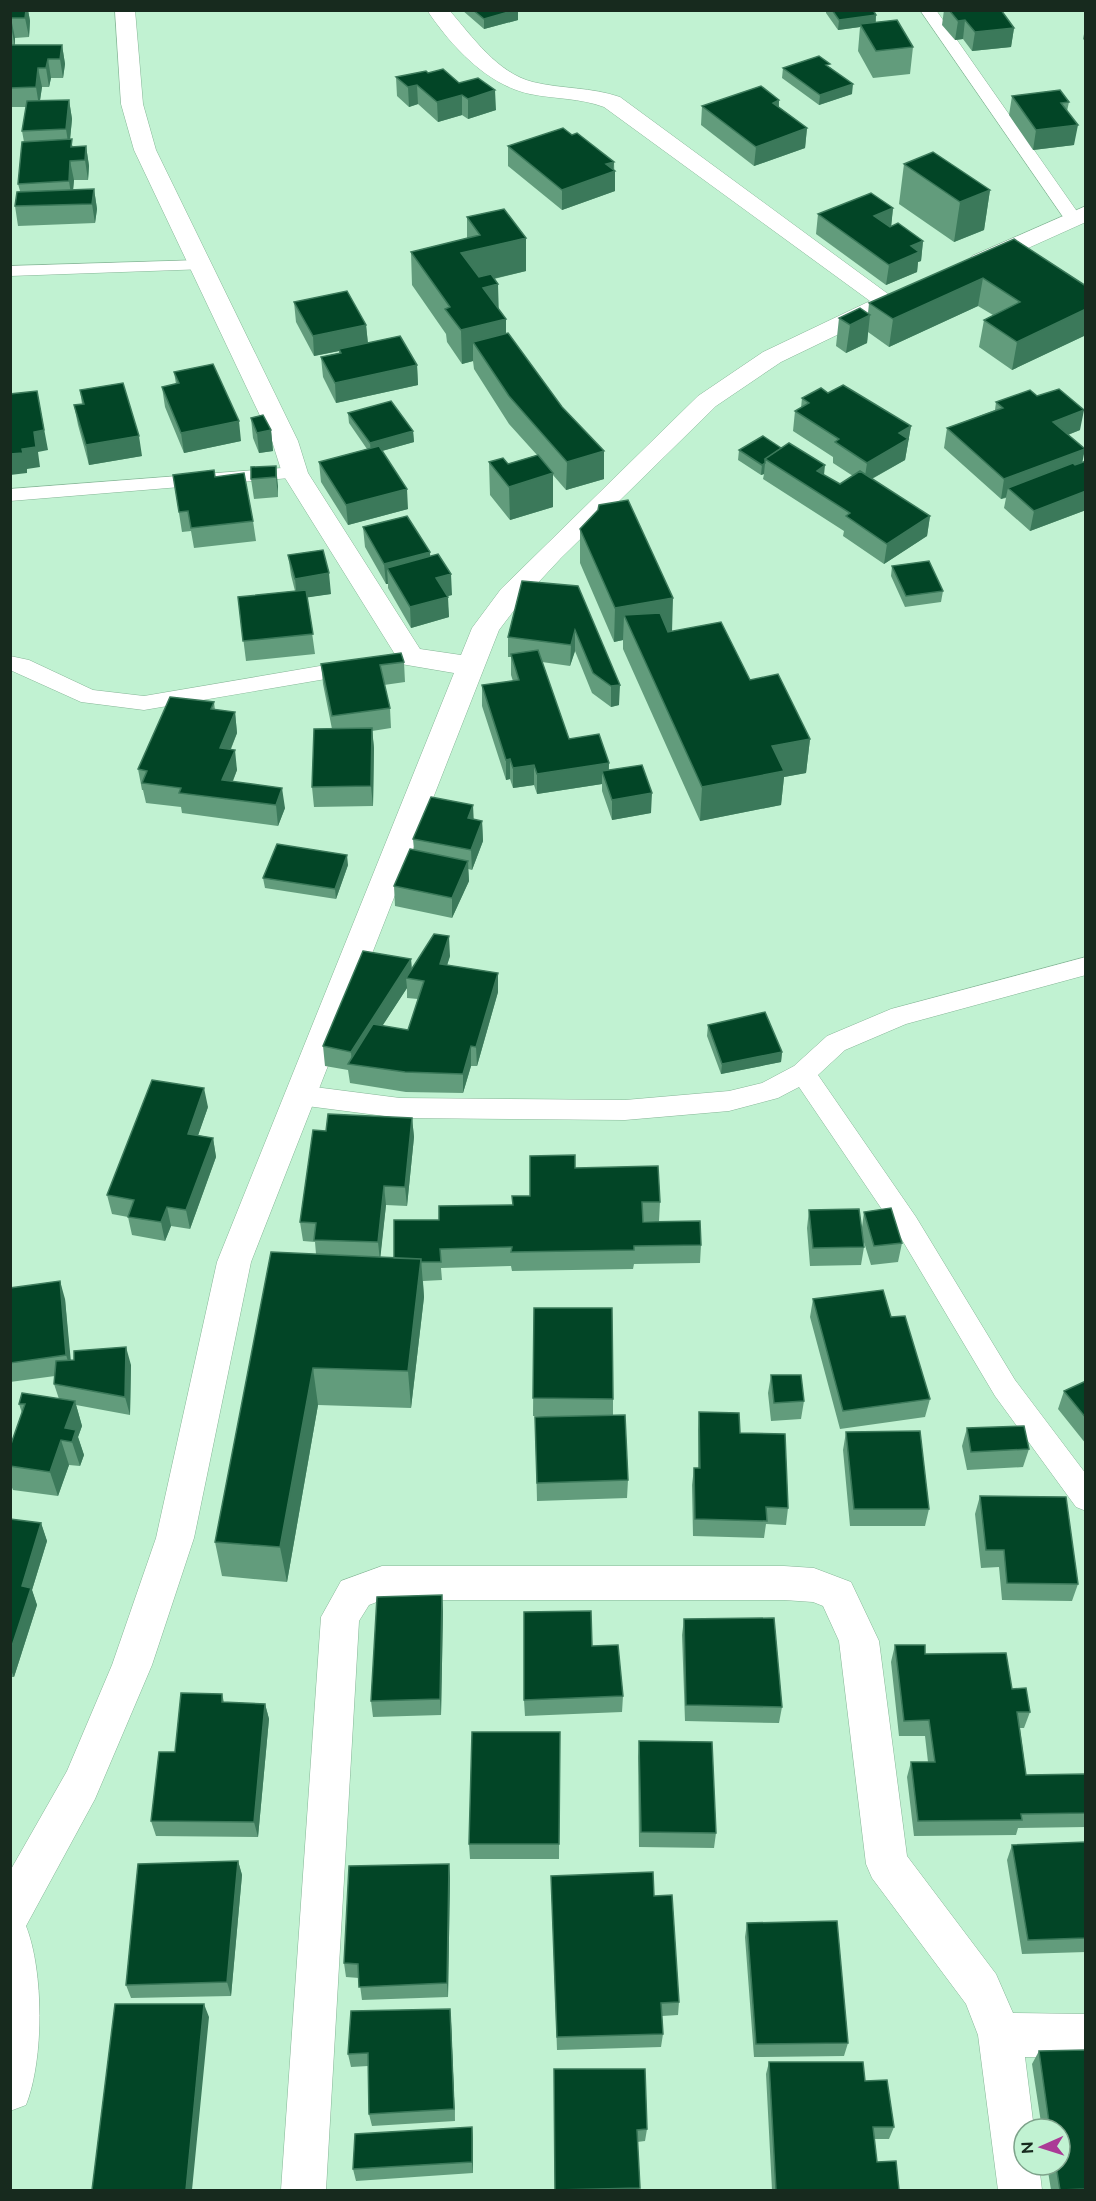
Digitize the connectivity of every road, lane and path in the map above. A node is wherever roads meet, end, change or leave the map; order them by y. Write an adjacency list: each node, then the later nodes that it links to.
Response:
1 (125, 10): 5 (street)
2 (437, 10): 9 (street)
3 (928, 10): 4 (lane)
4 (1080, 216): 7 (street)
5 (200, 265): 6 (lane); 10 (street)
6 (10, 271)
7 (950, 274)
8 (918, 288): 9 (street)
9 (887, 302): 14 (street)
10 (295, 473): 11 (lane); 12 (street)
11 (10, 495)
12 (392, 661): 13 (lane); 14 (street)
13 (10, 663)
14 (470, 666): 17 (street)
15 (1086, 966): 16 (lane)
16 (803, 1073): 17 (lane); 18 (lane)
17 (299, 1095): 19 (street)
18 (1086, 1498)
19 (10, 1913)
20 (10, 1940): 23 (street)
21 (1000, 2036): 22 (street); 24 (street); 25 (street)
22 (1086, 2036)
23 (10, 2089)
24 (303, 2190)
25 (1020, 2190)

